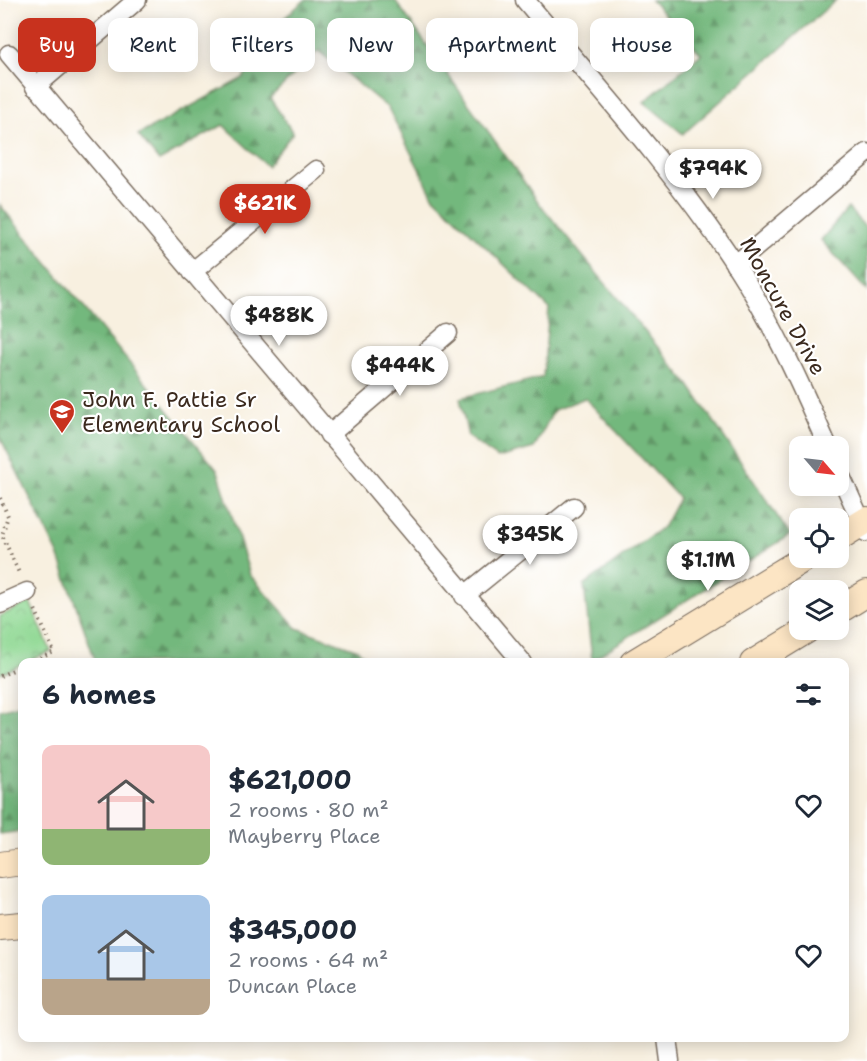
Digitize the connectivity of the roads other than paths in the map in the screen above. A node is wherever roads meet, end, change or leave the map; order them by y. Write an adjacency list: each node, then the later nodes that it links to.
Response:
1 (137, 0): 4 (street)
2 (525, 0): 7 (street, Moncure Drive)
3 (9, 54): 4 (street)
4 (35, 87): 8 (street)
5 (867, 153): 7 (street)
6 (316, 170): 8 (street)
7 (735, 265): 11 (street, Moncure Drive)
8 (192, 272): 10 (street)
9 (448, 333): 10 (street)
10 (329, 435): 19 (street)
11 (823, 436)
12 (849, 493): 14 (street)
13 (574, 507): 19 (street)
14 (865, 526): 15 (street)
15 (849, 533)
16 (789, 568): 24 (street)
17 (27, 592): 20 (street)
18 (867, 593): 21 (street)
19 (464, 596): 23 (street)
20 (0, 604)
21 (849, 604)
22 (791, 640): 25 (street)
23 (519, 658)
24 (641, 658)
25 (761, 658)
26 (18, 863): 27 (street)
27 (0, 865)
28 (18, 925): 29 (street)
29 (0, 927)
30 (668, 1042): 31 (street)
31 (670, 1061)

